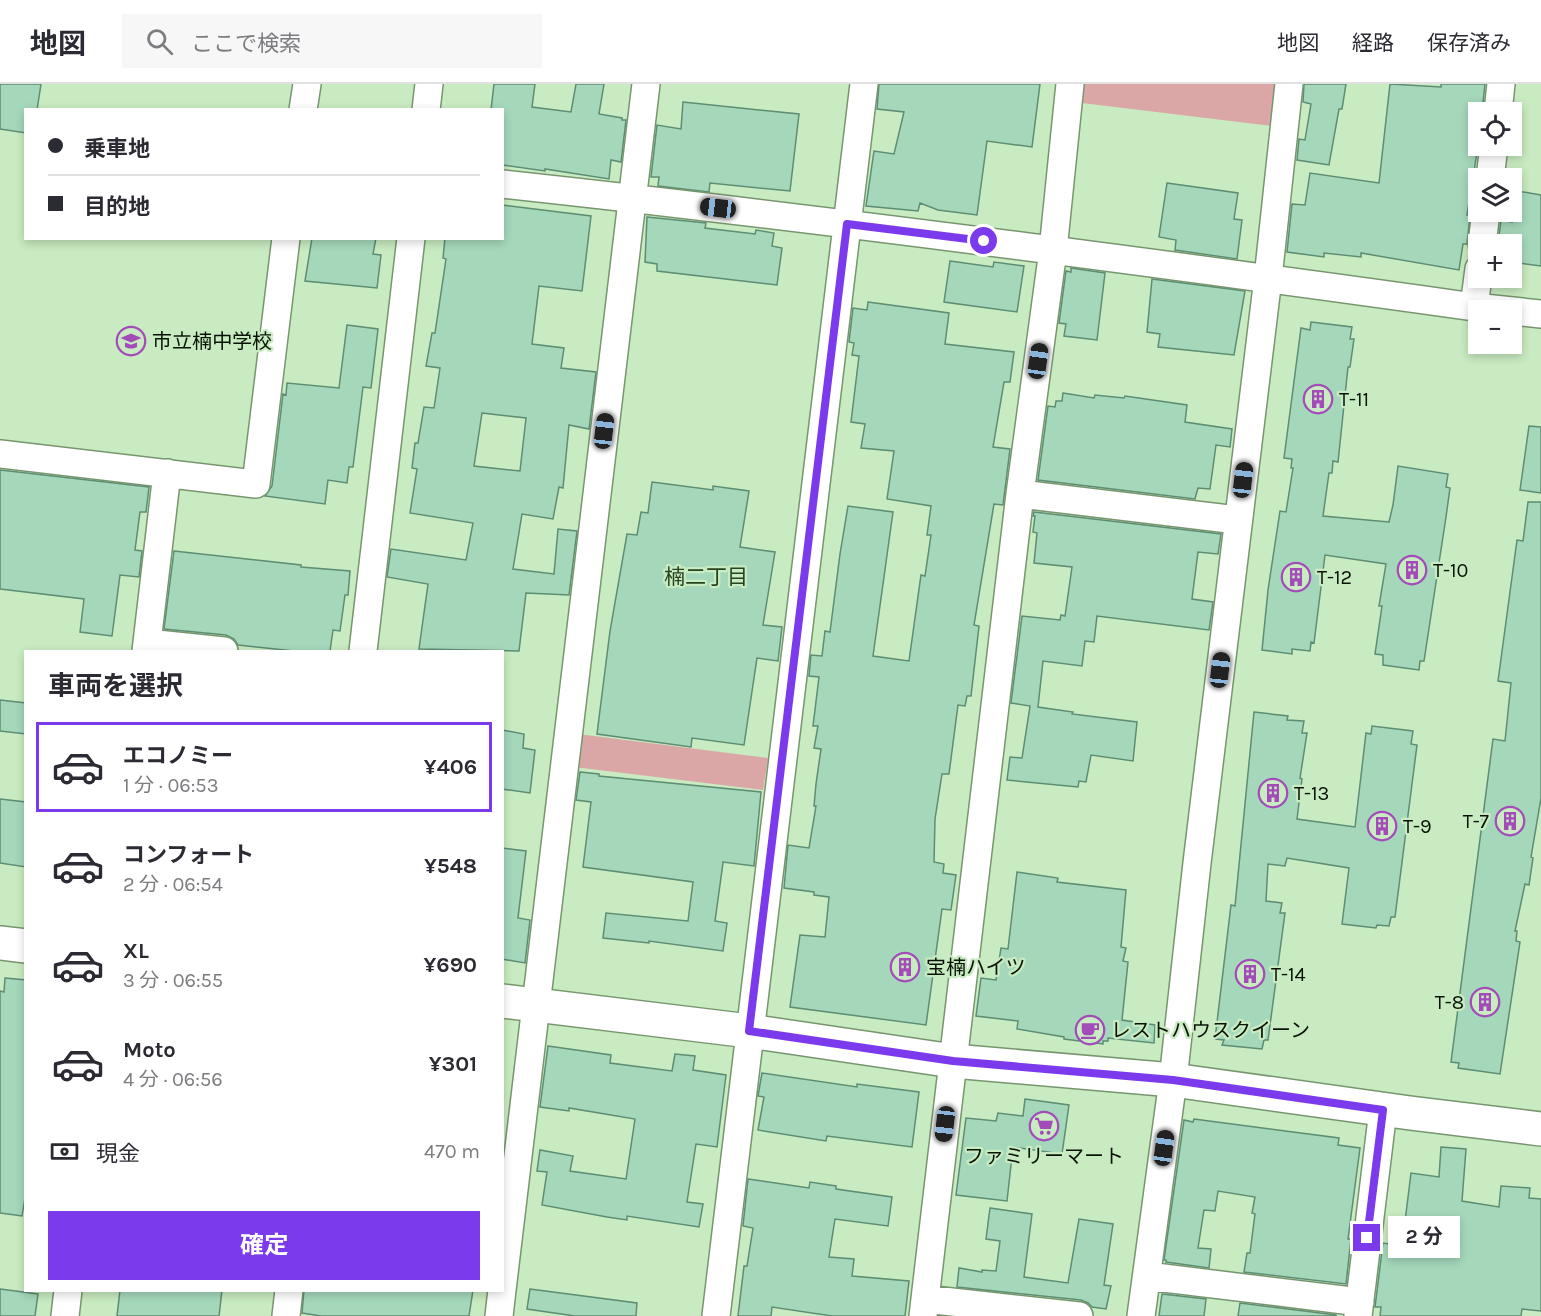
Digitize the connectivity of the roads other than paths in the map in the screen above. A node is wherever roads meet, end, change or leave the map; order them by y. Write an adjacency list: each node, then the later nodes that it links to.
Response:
1 (307, 84): 9 (street)
2 (429, 84): 10 (street)
3 (646, 84): 12 (street)
4 (864, 84): 13 (street)
5 (1070, 84): 16 (street)
6 (1289, 84): 17 (street)
7 (1502, 84): 8 (street)
8 (1499, 102)
9 (303, 108)
10 (426, 108)
11 (504, 184): 12 (street)
12 (632, 197): 13 (street); 31 (street)
13 (847, 224): 16 (street); 32 (street)
14 (286, 240): 22 (street)
15 (411, 240): 27 (street)
16 (1053, 250): 17 (street); 23 (street)
17 (1268, 278): 18 (street); 24 (street)
18 (1468, 306)
19 (1522, 312): 20 (street)
20 (1541, 314)
21 (0, 454): 22 (street)
22 (167, 473): 25 (street)
23 (1020, 494): 24 (street); 33 (street)
24 (1238, 520): 34 (street)
25 (147, 647): 26 (street)
26 (205, 650)
27 (363, 650)
28 (0, 943): 29 (street)
29 (24, 946)
30 (504, 1001): 31 (street)
31 (537, 1005): 32 (street); 37 (street)
32 (749, 1031): 33 (street); 47 (street)
33 (953, 1061): 34 (street); 42 (street)
34 (1173, 1080): 35 (street); 38 (street)
35 (1383, 1110): 36 (street); 43 (street)
36 (1541, 1129)
37 (504, 1274)
38 (1146, 1276): 43 (street); 49 (street)
39 (68, 1292): 44 (street)
40 (289, 1292): 45 (street)
41 (502, 1292): 46 (street)
42 (924, 1307): 48 (street)
43 (1359, 1309)
44 (65, 1316)
45 (286, 1316)
46 (499, 1316)
47 (716, 1316)
48 (1079, 1316)
49 (1141, 1316)

